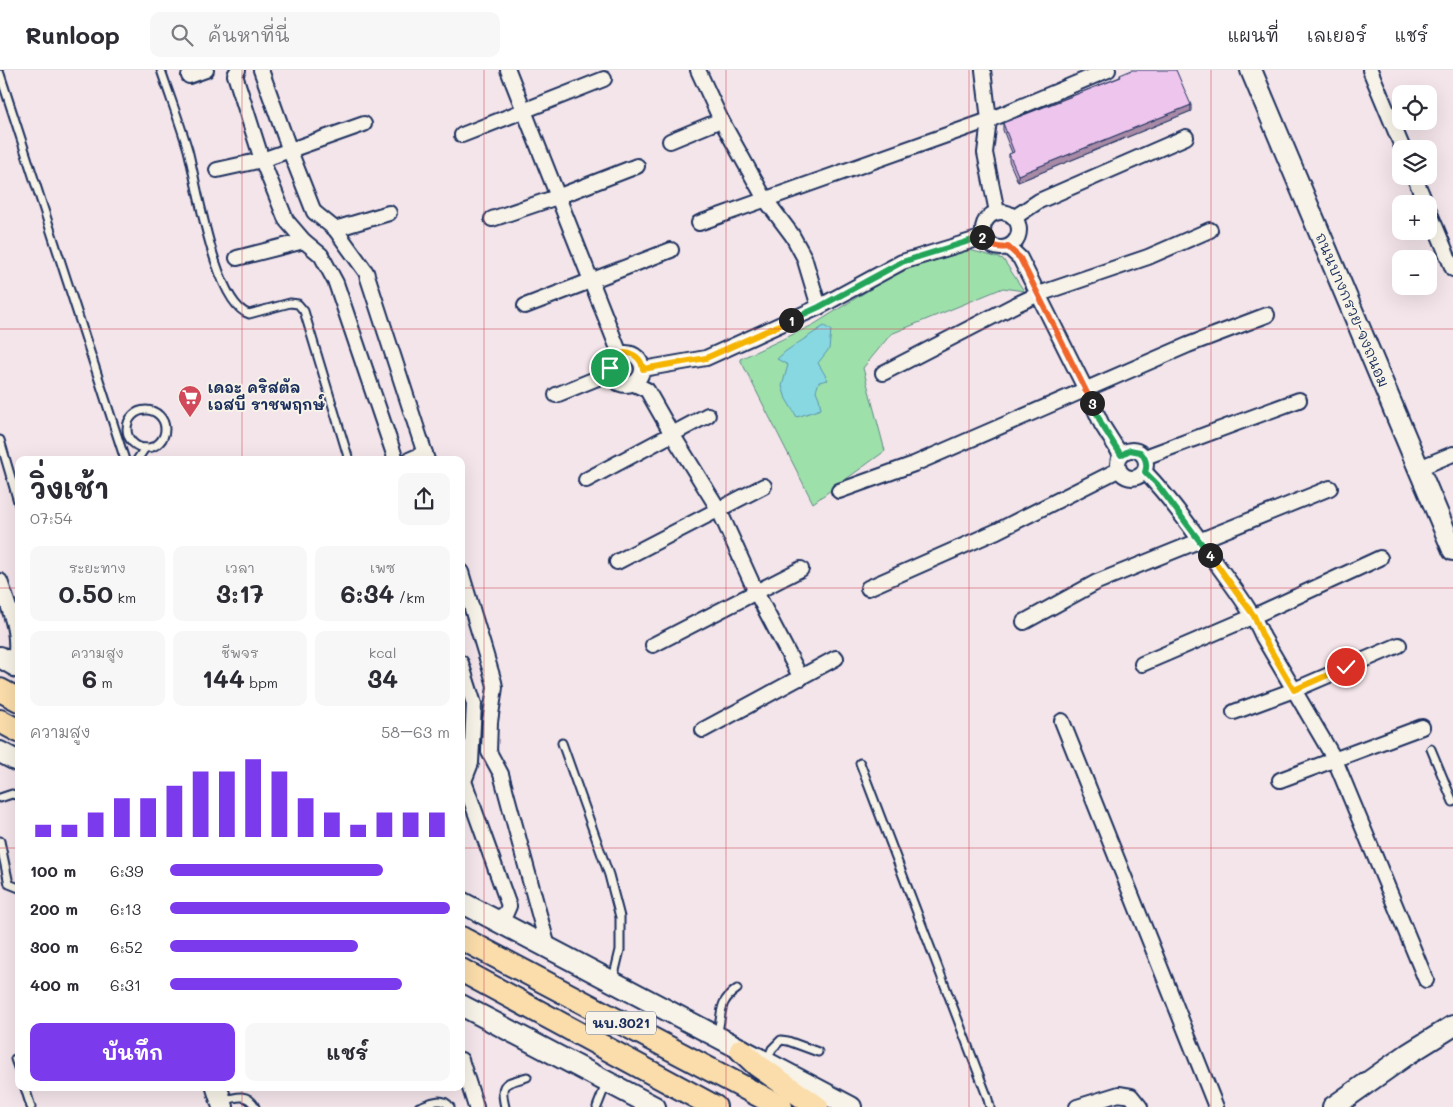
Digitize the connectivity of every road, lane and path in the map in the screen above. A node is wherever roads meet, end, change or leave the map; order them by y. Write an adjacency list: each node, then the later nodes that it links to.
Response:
1 (161, 70): 65 (lane)
2 (206, 70): 12 (street)
3 (238, 70): 23 (street)
4 (261, 70): 22 (street)
5 (508, 70): 14 (street)
6 (698, 70): 15 (street)
7 (984, 70): 16 (street)
8 (1108, 70): 16 (street)
9 (1251, 70): 69 (main road, ถนนบางกรวย-จงถนอม)
10 (1370, 70): 20 (street)
11 (0, 74): 57 (lane)
12 (189, 76)
13 (604, 79): 14 (street)
14 (524, 110): 18 (street); 26 (street)
15 (721, 120): 21 (street); 27 (street)
16 (989, 120): 27 (street); 28 (street)
17 (364, 124): 22 (street)
18 (462, 135)
19 (1186, 138): 30 (street)
20 (1399, 140)
21 (670, 141)
22 (290, 151): 23 (street); 33 (street)
23 (262, 160): 25 (street); 37 (street)
24 (637, 166): 26 (street)
25 (217, 170)
26 (557, 197): 31 (street); 42 (street)
27 (765, 199): 32 (street); 45 (street)
28 (997, 212): 30 (street); 36 (street)
29 (389, 213): 33 (street)
30 (1014, 217): 38 (street)
31 (492, 218)
32 (699, 223)
33 (335, 229): 67 (street)
34 (1210, 230): 43 (street)
35 (1437, 230): 41 (street)
36 (984, 237): 38 (street); 45 (street)
37 (304, 241): 40 (street); 66 (street)
38 (1008, 247): 43 (street)
39 (671, 250): 42 (street)
40 (237, 258)
41 (1453, 269)
42 (590, 282): 44 (street); 47 (street)
43 (1039, 294): 50 (street); 52 (street)
44 (525, 306)
45 (819, 307): 48 (street)
46 (1267, 315): 52 (street)
47 (620, 354): 48 (street); 49 (street)
48 (643, 369): 51 (street)
49 (610, 373): 51 (street); 53 (street)
50 (883, 373)
51 (634, 384): 58 (street)
52 (1086, 390): 62 (street); 76 (street)
53 (556, 395)
54 (1299, 400): 68 (street)
55 (708, 415): 58 (street)
56 (127, 428): 57 (lane); 60 (lane); 60 (lane)
57 (116, 431): 63 (lane)
58 (672, 434): 72 (street); 77 (street)
59 (0, 440): 75 (lane)
60 (144, 448): 64 (lane)
61 (1453, 454): 69 (street)
62 (1121, 455): 68 (street); 70 (street)
63 (124, 456)
64 (139, 456)
65 (348, 456)
66 (395, 456)
67 (426, 456)
68 (1145, 457): 71 (street)
69 (1419, 468): 79 (main road, ถนนบางกรวย-จงถนอม)
70 (1118, 470): 71 (street); 85 (street)
71 (1145, 472): 78 (street)
72 (586, 480)
73 (764, 486): 77 (street)
74 (1330, 488): 78 (street)
75 (15, 491)
76 (839, 491)
77 (719, 510): 81 (street); 86 (street)
78 (1200, 541): 87 (street); 88 (street)
79 (1453, 550)
80 (1380, 558): 87 (street)
81 (616, 562)
82 (801, 569): 86 (street)
83 (0, 581): 89 (street)
84 (465, 585): 122 (street)
85 (868, 588)
86 (756, 592): 90 (street); 95 (street)
87 (1254, 616): 93 (street); 97 (street)
88 (1024, 622)
89 (15, 632)
90 (653, 645)
91 (1399, 645): 97 (street)
92 (836, 658): 95 (street)
93 (1142, 664)
94 (465, 676): 111 (street)
95 (801, 678): 104 (street)
96 (0, 690): 98 (main road)
97 (1294, 690): 99 (street); 109 (street)
98 (15, 698)
99 (1234, 712)
100 (0, 721): 103 (main road)
101 (1062, 721): 153 (street)
102 (1422, 727): 109 (street)
103 (15, 729)
104 (703, 730)
105 (562, 743): 125 (lane)
106 (1431, 749): 116 (lane)
107 (0, 752): 108 (main road)
108 (15, 760)
109 (1335, 760): 112 (street); 124 (street)
110 (860, 763): 150 (lane)
111 (465, 778)
112 (1280, 780)
113 (465, 784): 120 (street)
114 (15, 795): 115 (lane)
115 (0, 798)
116 (1453, 802)
117 (0, 841): 118 (lane)
118 (15, 886)
119 (465, 904): 120 (main road, นบ.3021)
120 (496, 920): 122 (main road, นบ.3021)
121 (465, 940): 147 (main road, นบ.3021)
122 (548, 947): 125 (main road, นบ.3021)
123 (465, 972): 146 (main road, นบ.3021)
124 (1426, 980)
125 (612, 982): 129 (main road, นบ.3021)
126 (737, 988): 129 (lane)
127 (465, 1007): 135 (main road)
128 (1453, 1026): 154 (main road)
129 (716, 1037): 130 (main road, นบ.3021)
130 (742, 1050): 132 (main road, นบ.3021); 148 (main road)
131 (818, 1052): 132 (lane)
132 (766, 1062): 149 (main road, นบ.3021)
133 (465, 1073): 142 (street)
134 (527, 1077): 143 (lane)
135 (607, 1082): 144 (lane); 145 (main road)
136 (26, 1091): 138 (lane)
137 (221, 1099): 139 (lane)
138 (31, 1107)
139 (255, 1107)
140 (419, 1107): 141 (lane)
141 (450, 1107)
142 (476, 1107)
143 (505, 1107)
144 (597, 1107)
145 (655, 1107)
146 (715, 1107)
147 (781, 1107)
148 (817, 1107)
149 (851, 1107)
150 (990, 1107)
151 (1077, 1107): 152 (street)
152 (1140, 1107)
153 (1216, 1107)
154 (1333, 1107)

